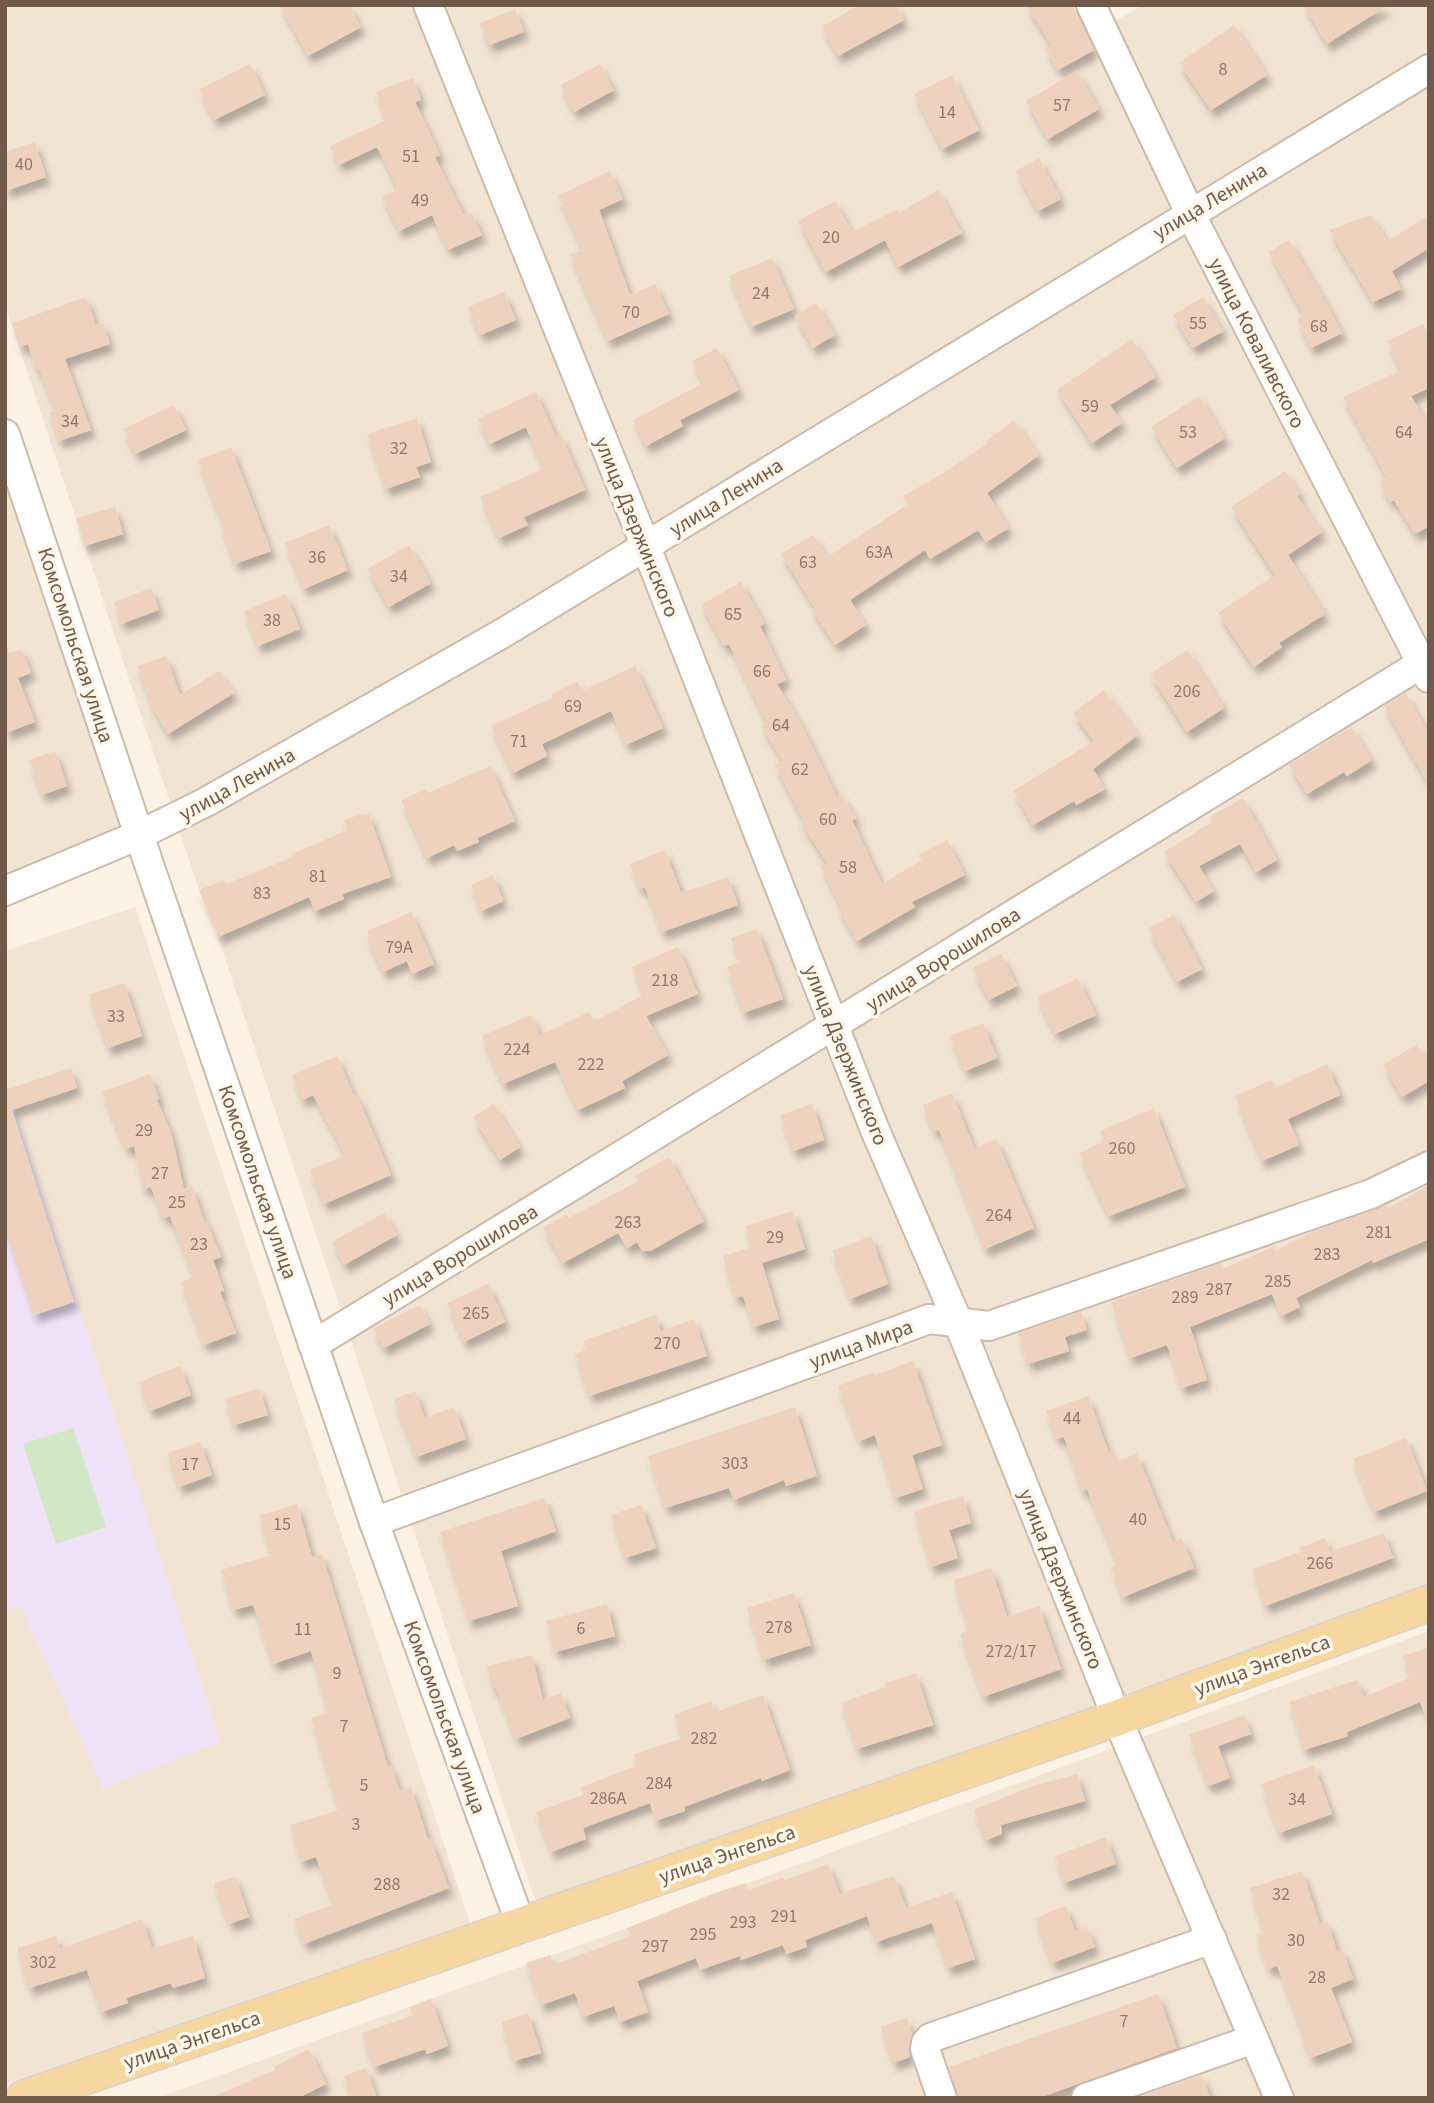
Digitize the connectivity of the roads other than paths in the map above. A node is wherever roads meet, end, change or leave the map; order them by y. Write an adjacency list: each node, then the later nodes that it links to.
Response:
1 (428, 5): 6 (street, улица Дзержинского)
2 (1091, 5): 4 (street, улица Коваливского)
3 (1429, 69): 4 (street, улица Ленина)
4 (1190, 213): 6 (street, улица Ленина); 7 (street, улица Коваливского)
5 (5, 434): 8 (street, Комсомольская улица)
6 (646, 547): 8 (street, улица Ленина); 10 (street, улица Дзержинского)
7 (1426, 667): 10 (street, улица Ворошилова)
8 (139, 835): 9 (street, улица Ленина); 13 (street, Комсомольская улица)
9 (5, 891)
10 (834, 1026): 12 (street, улица Дзержинского); 13 (street, улица Ворошилова)
11 (1429, 1166): 12 (street, улица Мира)
12 (958, 1322): 14 (street, улица Мира); 16 (street, улица Дзержинского)
13 (313, 1345): 14 (street, Комсомольская улица)
14 (374, 1522): 17 (street, Комсомольская улица)
15 (1429, 1603): 16 (main road, улица Энгельса)
16 (1118, 1718): 17 (main road, улица Энгельса); 18 (street, улица Дзержинского)
17 (521, 1925): 20 (main road, улица Энгельса)
18 (1212, 1939): 19 (street, улица Дзержинского); 21 (street)
19 (1254, 2039): 22 (street); 23 (street, улица Дзержинского)
20 (24, 2098)
21 (942, 2098)
22 (1086, 2098)
23 (1279, 2098)

